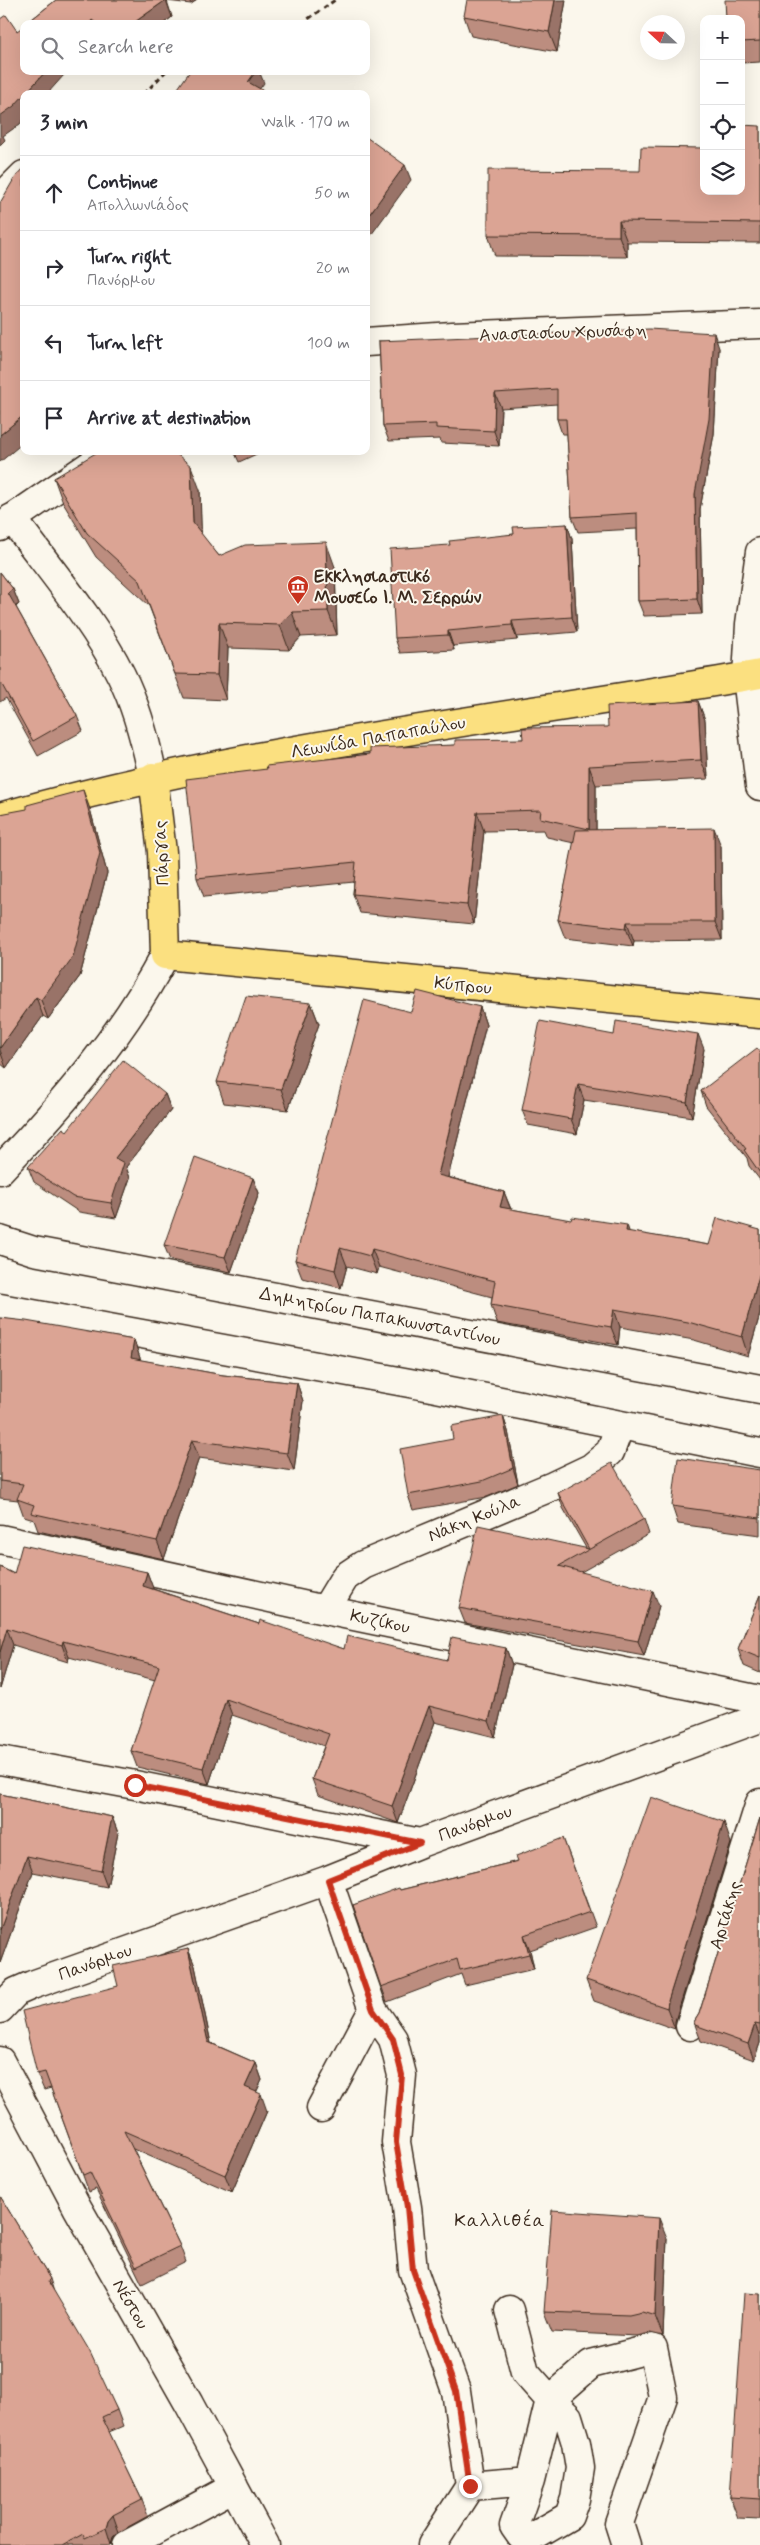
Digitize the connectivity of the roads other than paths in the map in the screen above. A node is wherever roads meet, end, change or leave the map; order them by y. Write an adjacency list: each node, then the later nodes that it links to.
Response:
1 (20, 179): 2 (street)
2 (0, 199)
3 (760, 324): 4 (street, Αναστασίου Χρυσάφη)
4 (370, 339)
5 (105, 455): 6 (street)
6 (6, 523): 9 (street, Πάργας)
7 (760, 552): 8 (street)
8 (753, 676): 9 (main road, Λεωνίδα Παπαπαύλου); 10 (street)
9 (153, 777): 11 (main road, Λεωνίδα Παπαπαύλου); 12 (main road, Πάργας)
10 (760, 786)
11 (0, 817)
12 (165, 955): 13 (main road, Κύπρου); 14 (street)
13 (760, 1014)
14 (0, 1170)
15 (0, 1240): 17 (street, Δημητρίου Παπακωνσταντίνου)
16 (0, 1308): 18 (street)
17 (760, 1389)
18 (620, 1425): 19 (street); 21 (street, Νάκη Κούλα)
19 (760, 1453)
20 (0, 1539): 21 (street, Κυζίκου)
21 (325, 1610): 22 (street, Κυζίκου)
22 (760, 1700)
23 (760, 1718): 26 (street, Πανόρμου)
24 (0, 1760): 26 (street)
25 (760, 1803): 30 (street, Αρτάκης)
26 (420, 1843): 27 (street, Πανόρμου)
27 (328, 1880): 28 (street, Πανόρμου); 29 (street)
28 (0, 2009)
29 (373, 2010): 32 (street); 36 (street)
30 (690, 2026)
31 (0, 2061): 37 (street, Νέστου)
32 (321, 2108)
33 (509, 2310): 34 (street)
34 (550, 2400): 35 (street); 35 (street); 41 (street)
35 (530, 2481): 36 (street)
36 (470, 2486): 40 (street)
37 (234, 2487): 38 (street); 39 (street, Νέστου)
38 (128, 2545)
39 (265, 2545)
40 (432, 2545)
41 (626, 2545)

